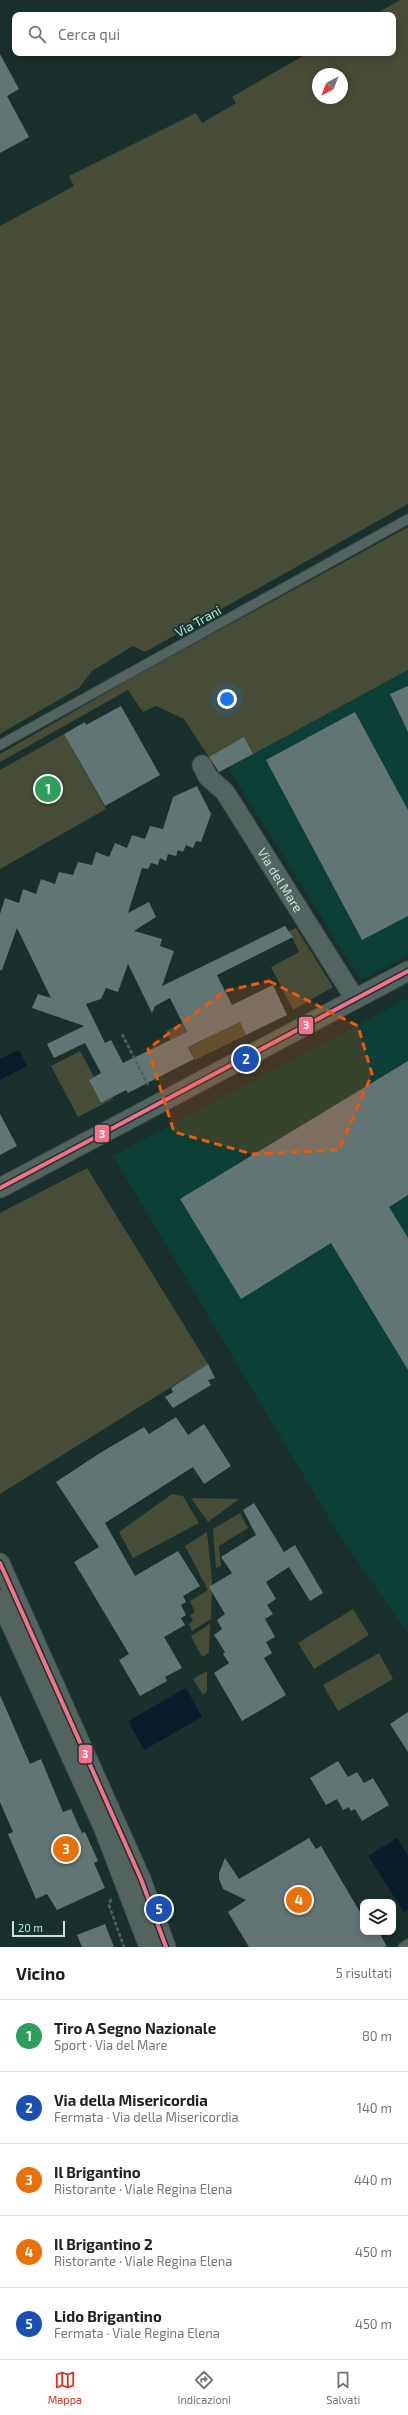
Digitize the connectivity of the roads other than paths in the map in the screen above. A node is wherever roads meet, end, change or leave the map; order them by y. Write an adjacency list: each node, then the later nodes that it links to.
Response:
1 (408, 519): 2 (lane, Via Trani)
2 (0, 745)
3 (202, 765): 5 (street, Via del Mare)
4 (408, 971): 5 (street)
5 (355, 999): 6 (street)
6 (0, 1188)
7 (1, 1569): 9 (street)
8 (0, 1600): 9 (street)
9 (45, 1683): 10 (street)
10 (110, 1826): 12 (street); 13 (street)
11 (408, 1944): 14 (lane)
12 (149, 1947)
13 (166, 1947)
14 (403, 1947)

